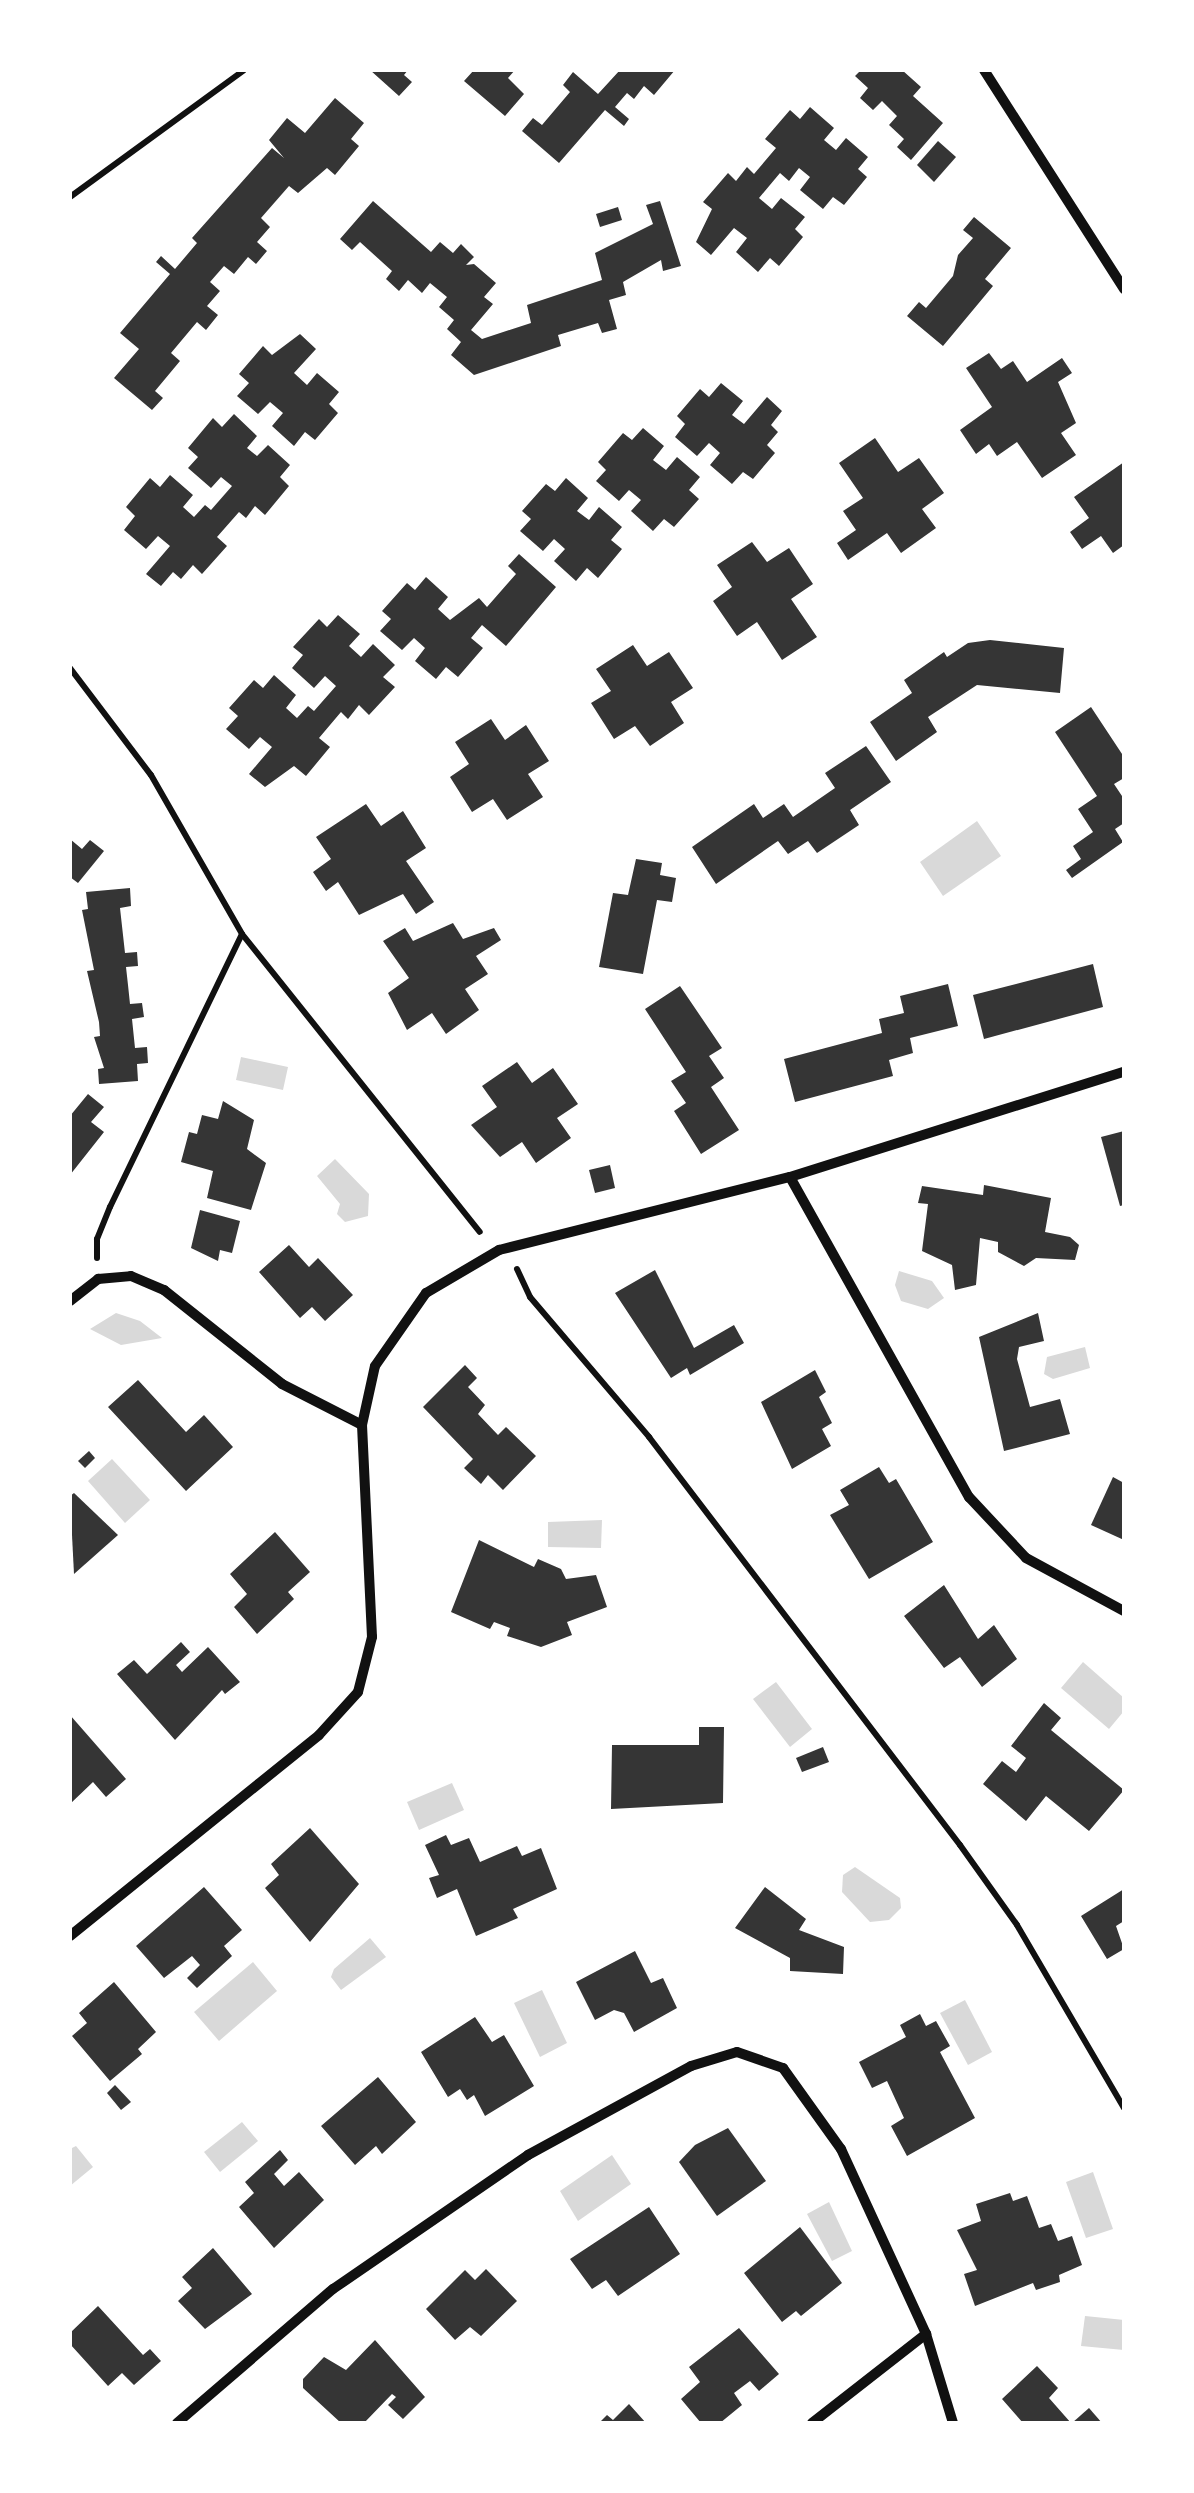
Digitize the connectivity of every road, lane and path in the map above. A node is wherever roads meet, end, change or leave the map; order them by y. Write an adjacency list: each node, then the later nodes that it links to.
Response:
1 (244, 70): 3 (path)
2 (984, 70): 4 (street)
3 (70, 198)
4 (1124, 289)
5 (70, 668): 6 (path)
6 (242, 934): 9 (path); 11 (path)
7 (1124, 1072): 8 (street)
8 (790, 1178): 13 (street); 14 (street)
9 (477, 1230)
10 (515, 1266): 16 (path)
11 (98, 1279): 12 (street); 13 (street)
12 (70, 1300)
13 (362, 1425): 15 (street)
14 (1124, 1611)
15 (70, 1936)
16 (1123, 2102)
17 (926, 2334): 18 (street); 19 (street); 20 (street)
18 (177, 2423)
19 (812, 2423)
20 (952, 2423)

